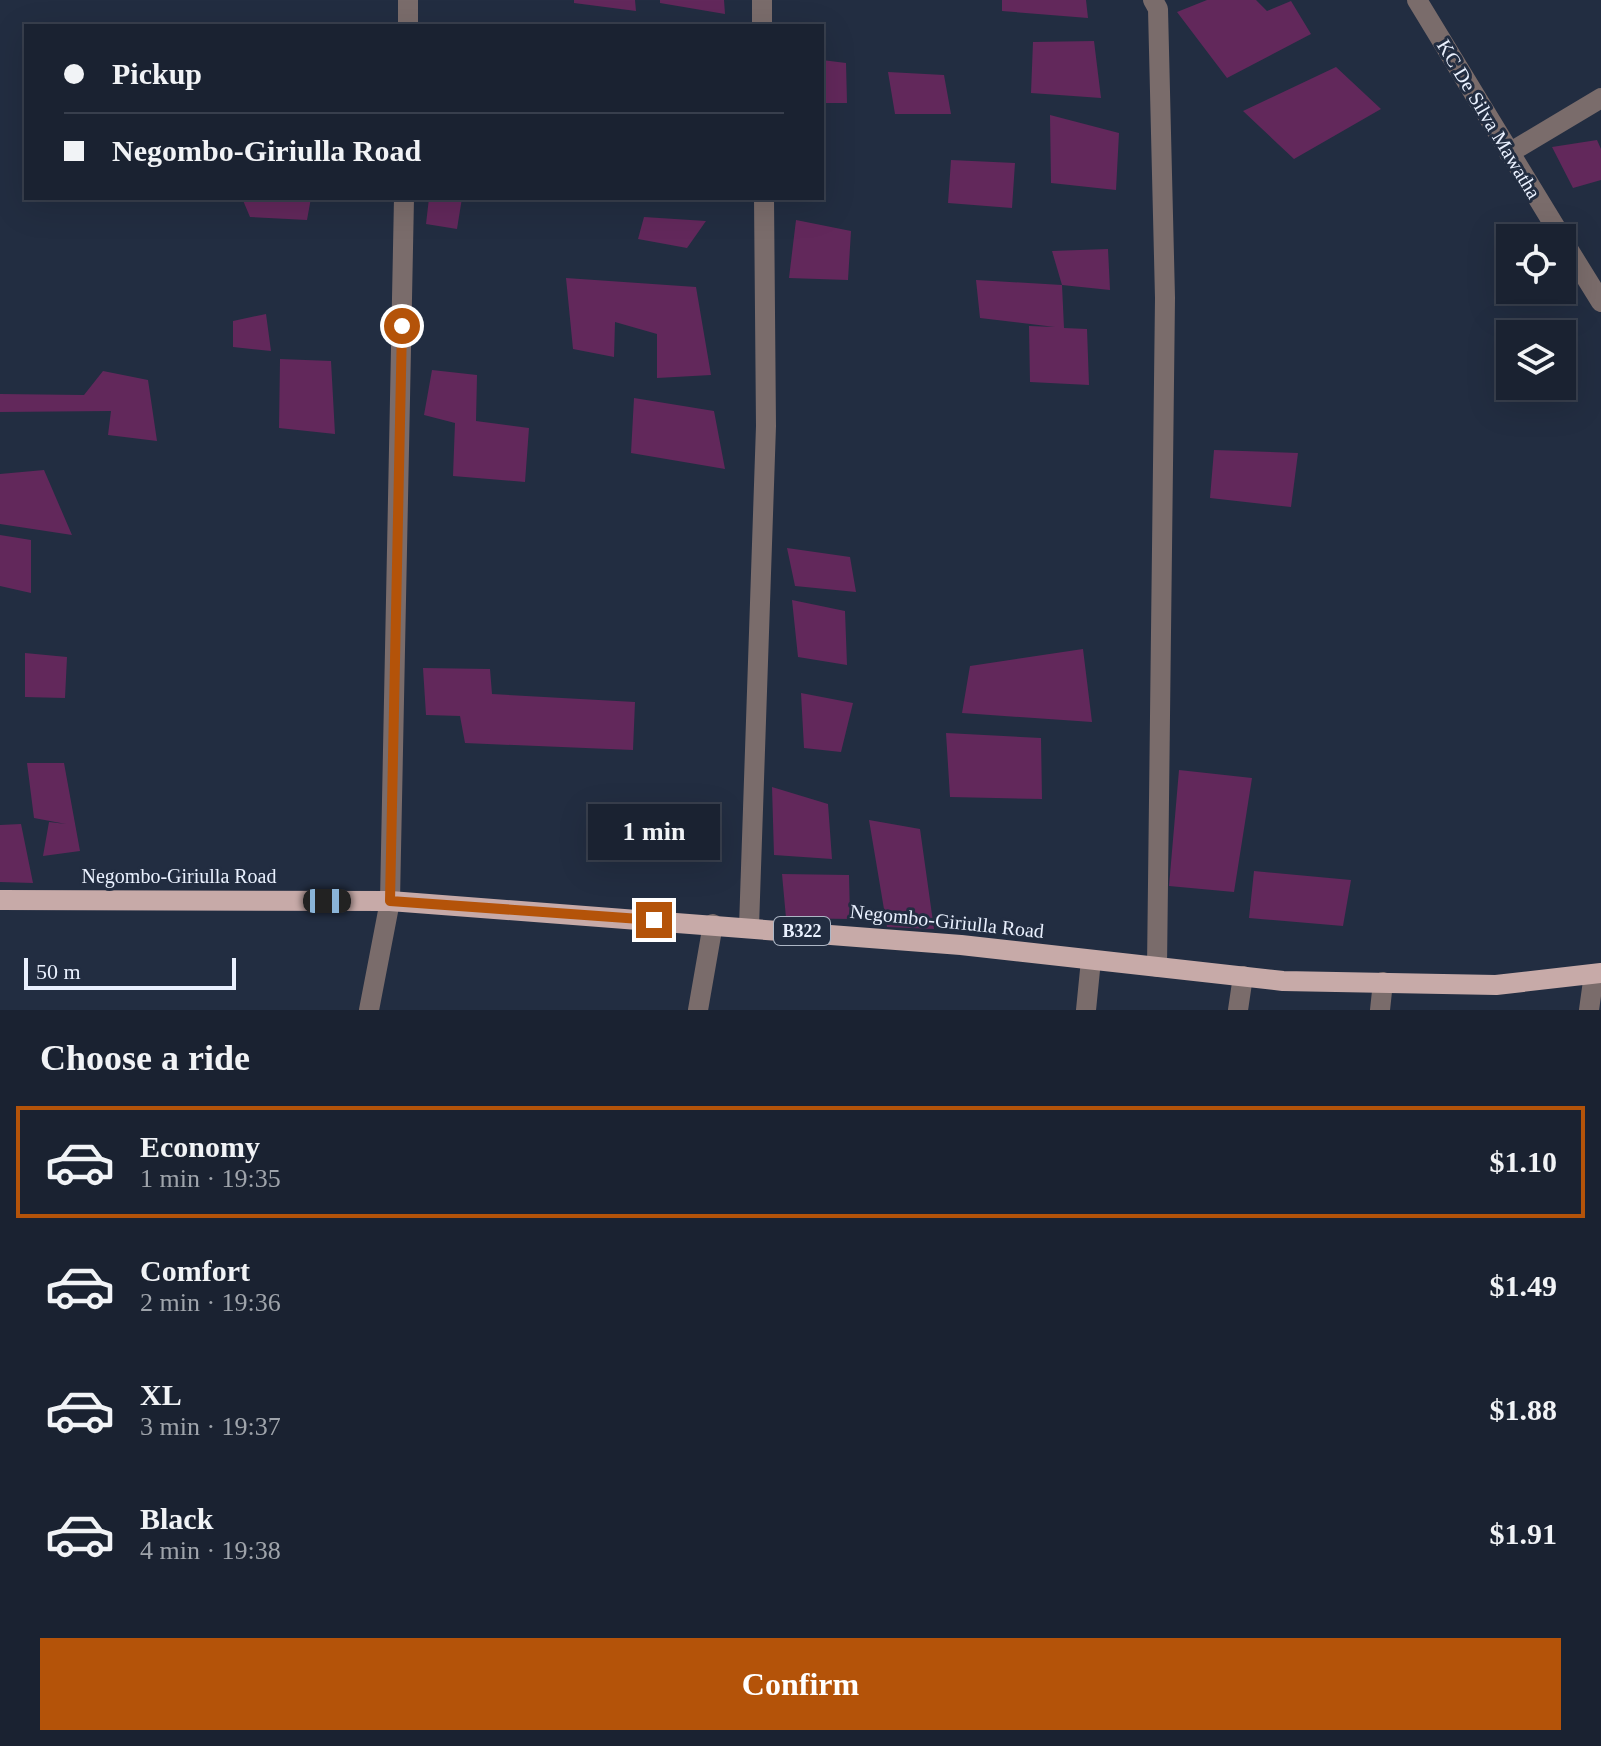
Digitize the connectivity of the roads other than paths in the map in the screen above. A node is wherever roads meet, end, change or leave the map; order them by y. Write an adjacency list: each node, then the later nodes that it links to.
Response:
1 (408, 0): 5 (street)
2 (762, 0): 6 (street)
3 (1153, 0): 19 (street)
4 (1417, 0): 8 (street, KC De Silva Mawatha)
5 (408, 24)
6 (762, 24)
7 (1601, 98): 8 (street)
8 (1509, 153): 11 (street, KC De Silva Mawatha)
9 (404, 200): 15 (street)
10 (764, 200): 17 (street)
11 (1553, 224)
12 (1576, 261): 13 (street, KC De Silva Mawatha)
13 (1601, 302)
14 (0, 900): 15 (main road, Negombo-Giriulla Road / B322)
15 (390, 901): 16 (main road, Negombo-Giriulla Road / B322); 23 (street)
16 (713, 924): 17 (main road, Negombo-Giriulla Road / B322); 24 (street)
17 (749, 927): 18 (main road, Negombo-Giriulla Road / B322)
18 (1091, 960): 19 (main road, Negombo-Giriulla Road / B322); 25 (street)
19 (1157, 967): 21 (main road, Negombo-Giriulla Road / B322)
20 (1597, 973): 22 (main road, Negombo-Giriulla Road / B322); 28 (street)
21 (1243, 976): 22 (main road, Negombo-Giriulla Road / B322); 26 (street)
22 (1383, 982): 27 (street)
23 (369, 1010)
24 (698, 1010)
25 (1086, 1010)
26 (1238, 1010)
27 (1380, 1010)
28 (1589, 1010)

